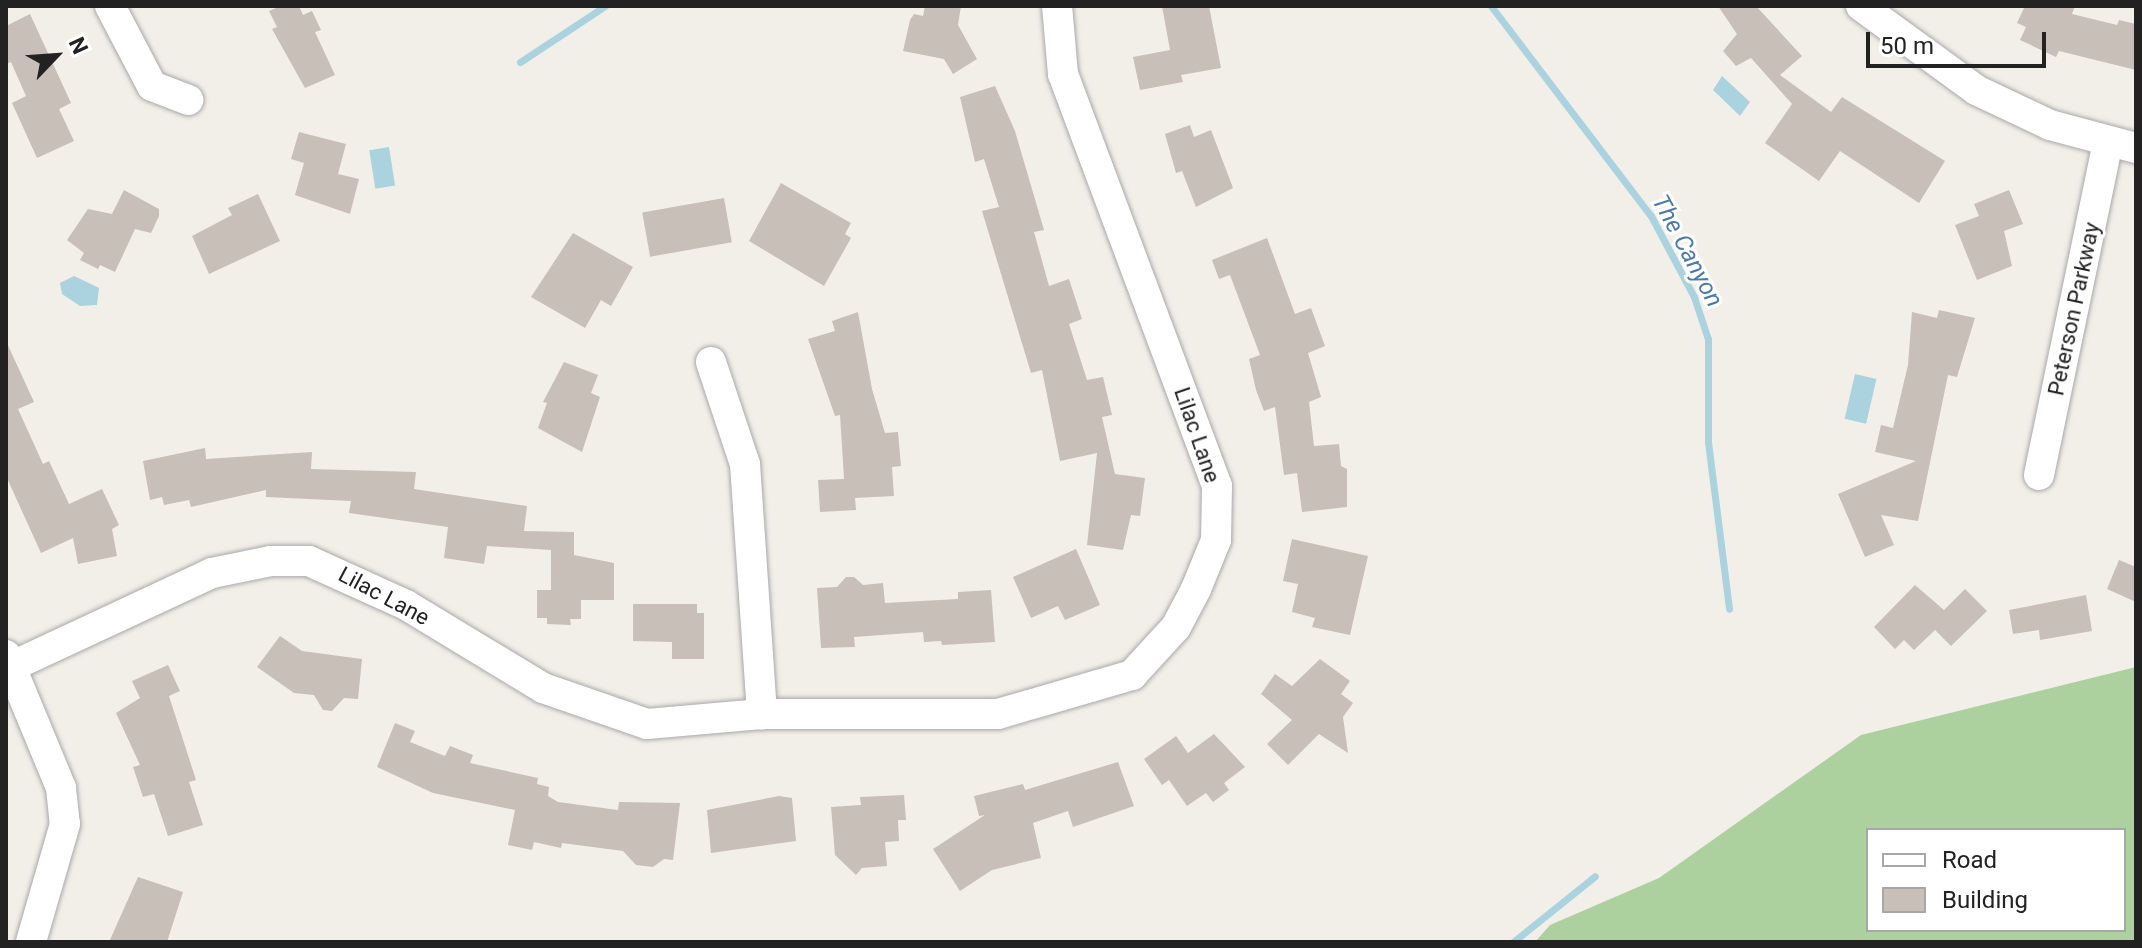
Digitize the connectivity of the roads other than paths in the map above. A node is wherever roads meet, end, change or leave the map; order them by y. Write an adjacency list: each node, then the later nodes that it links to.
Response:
1 (110, 6): 4 (street)
2 (1057, 6): 9 (street, Lilac Lane)
3 (1861, 6): 5 (street, Peterson Parkway)
4 (188, 100)
5 (2122, 146): 7 (street, Peterson Parkway)
6 (711, 362): 9 (street)
7 (2039, 475)
8 (8, 663): 9 (street, Lilac Lane); 10 (street)
9 (762, 714)
10 (31, 942)

